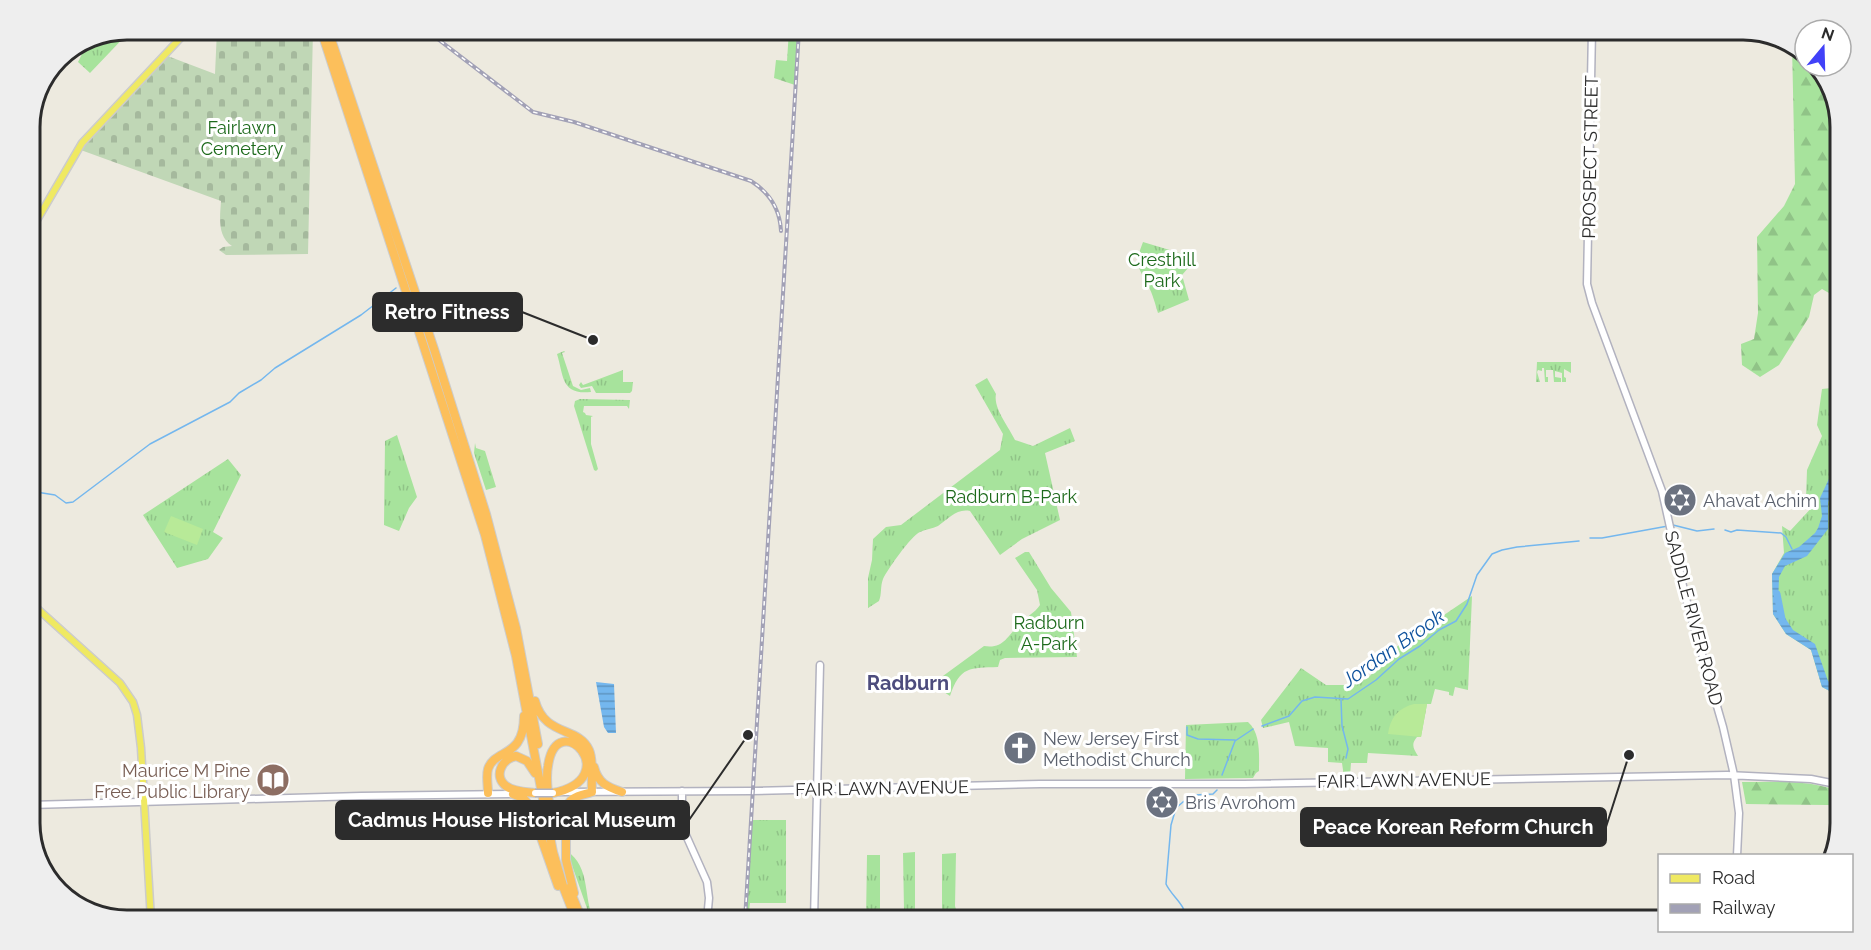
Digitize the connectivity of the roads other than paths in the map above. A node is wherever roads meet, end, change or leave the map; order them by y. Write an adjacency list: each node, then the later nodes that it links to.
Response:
1 (179, 40): 5 (main road)
2 (327, 40): 10 (highway)
3 (328, 40): 8 (highway)
4 (1592, 40): 6 (main road, PROSPECT STREET)
5 (41, 213)
6 (1587, 284): 12 (main road, SADDLE RIVER ROAD)
7 (41, 612): 22 (main road)
8 (519, 642): 11 (highway); 24 (highway)
9 (820, 665): 14 (main road)
10 (520, 676): 20 (highway); 24 (highway)
11 (590, 753): 16 (highway); 17 (highway)
12 (1734, 776): 13 (main road, FAIR LAWN AVENUE); 14 (main road, FAIR LAWN AVENUE); 25 (main road, SADDLE RIVER ROAD)
13 (1830, 783)
14 (817, 789): 15 (main road, FAIR LAWN AVENUE); 32 (main road)
15 (682, 791): 17 (main road, FAIR LAWN AVENUE); 31 (main road)
16 (592, 792): 17 (main road, FAIR LAWN AVENUE); 19 (main road, FAIR LAWN AVENUE); 30 (highway)
17 (622, 792)
18 (535, 793): 19 (main road, FAIR LAWN AVENUE, bridge); 21 (main road, FAIR LAWN AVENUE); 24 (highway)
19 (553, 793): 24 (highway)
20 (488, 794): 21 (main road, FAIR LAWN AVENUE); 22 (main road, FAIR LAWN AVENUE)
21 (513, 794): 27 (highway)
22 (145, 802): 23 (main road, FAIR LAWN AVENUE); 26 (main road)
23 (41, 805)
24 (548, 813): 28 (highway); 29 (highway)
25 (1737, 854)
26 (150, 910)
27 (571, 910)
28 (572, 910)
29 (578, 910)
30 (579, 910)
31 (707, 910)
32 (814, 910)

